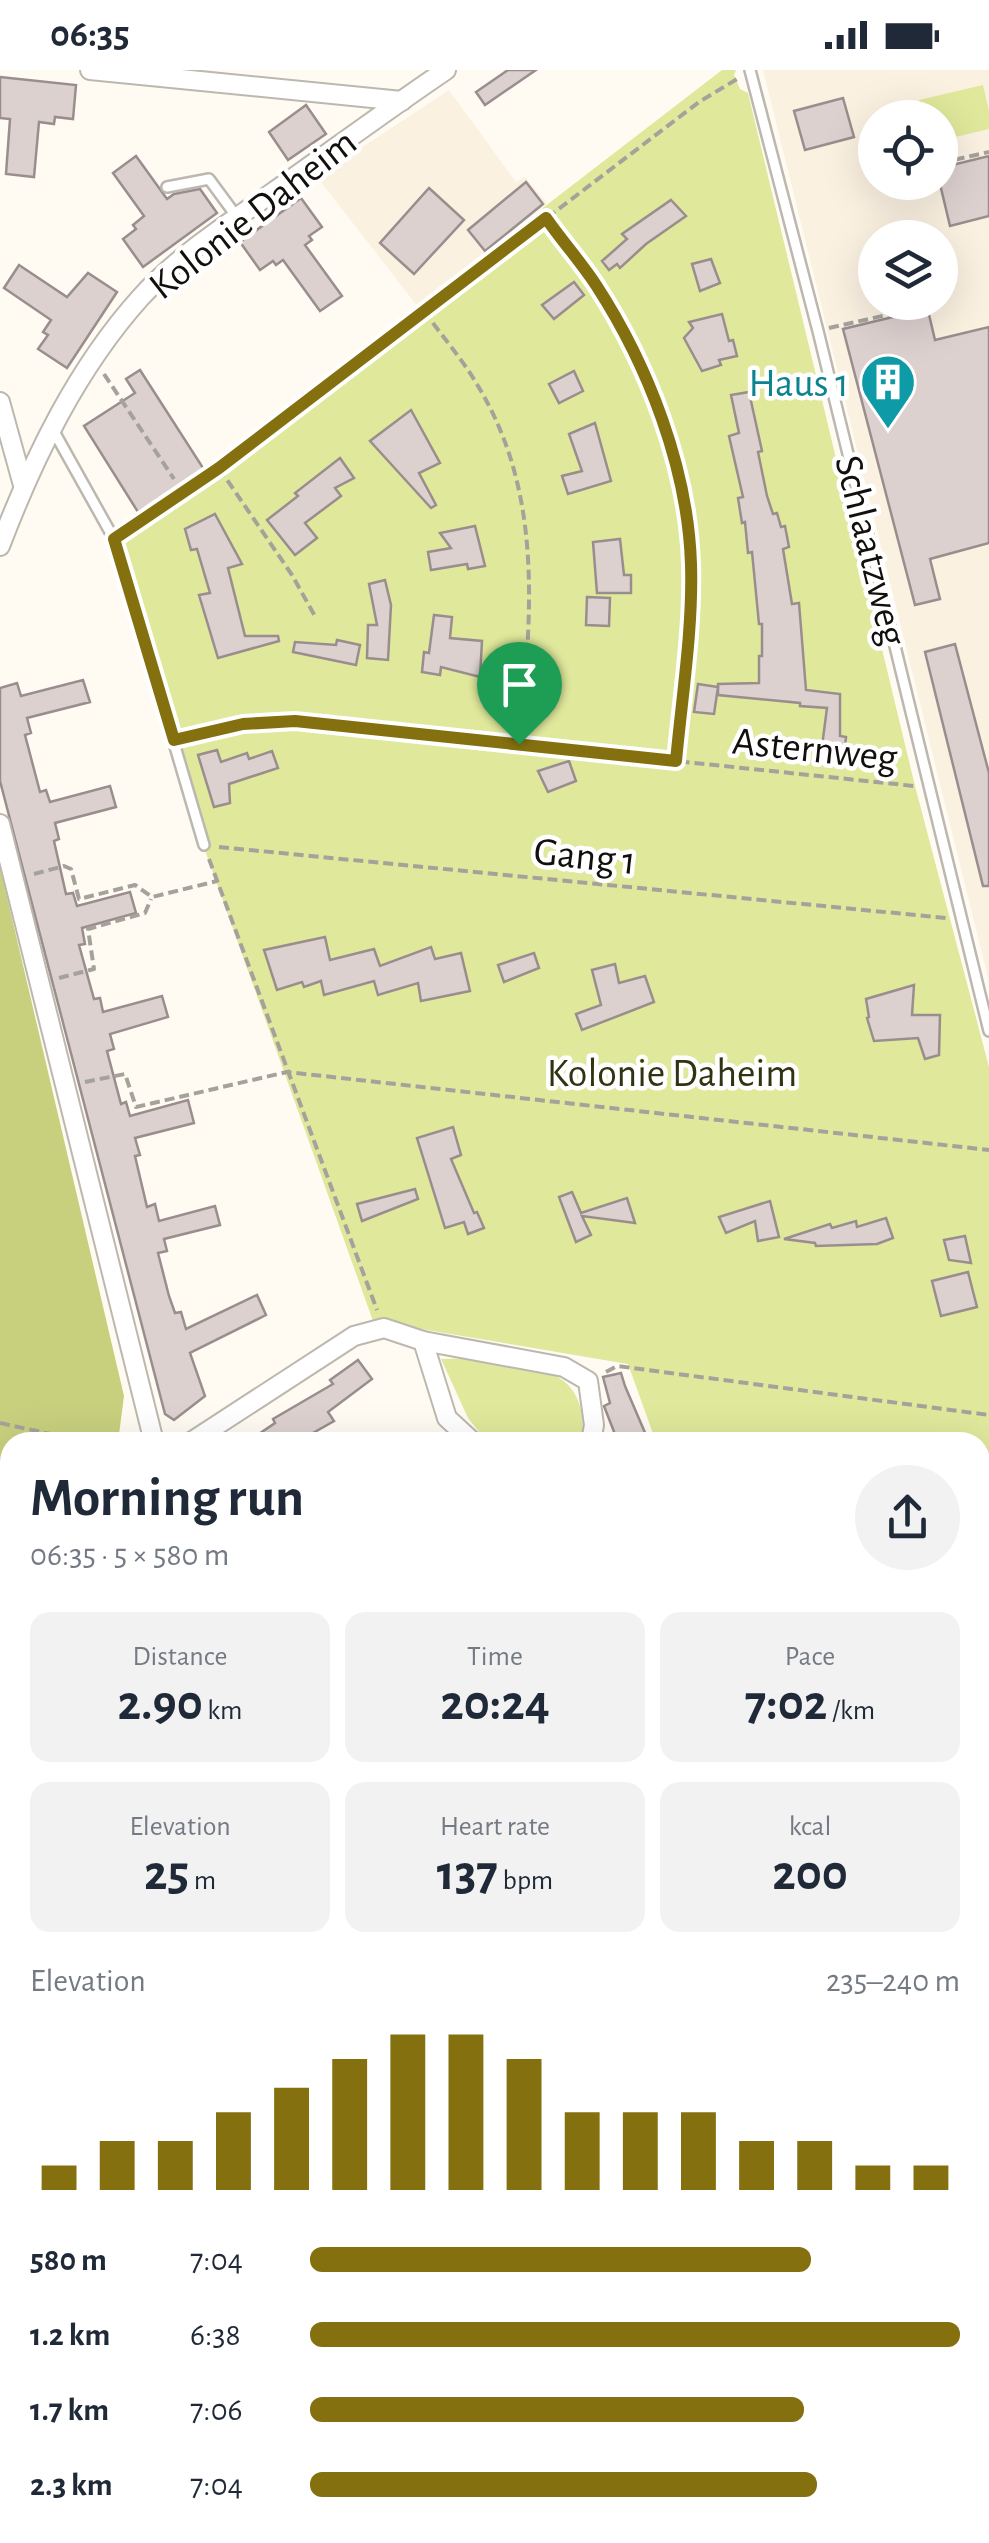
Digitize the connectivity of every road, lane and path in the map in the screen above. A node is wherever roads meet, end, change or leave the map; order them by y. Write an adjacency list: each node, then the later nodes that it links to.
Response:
1 (90, 70): 5 (street, Kolonie Daheim)
2 (446, 70): 5 (street, Kolonie Daheim)
3 (740, 70): 10 (path)
4 (750, 70): 13 (lane, Schlaatzweg)
5 (402, 101): 9 (street, Kolonie Daheim)
6 (989, 152): 7 (path)
7 (958, 159)
8 (168, 187): 9 (lane)
9 (237, 217): 14 (street, Kolonie Daheim)
10 (546, 218): 11 (path); 25 (path)
11 (424, 311): 17 (path); 24 (path)
12 (864, 320): 13 (path)
13 (818, 330): 32 (lane, Schlaatzweg)
14 (94, 357): 16 (street, Kolonie Daheim); 18 (path)
15 (0, 402): 19 (street)
16 (52, 428): 19 (street, Kolonie Daheim); 20 (lane)
17 (219, 468): 20 (path); 22 (path)
18 (174, 479)
19 (23, 485): 21 (street, Kolonie Daheim)
20 (114, 539): 23 (lane)
21 (0, 546)
22 (316, 618)
23 (174, 740): 24 (path, Asternweg); 28 (lane)
24 (519, 744): 25 (path, Asternweg)
25 (676, 761): 26 (path, Asternweg)
26 (914, 786)
27 (0, 824): 29 (street)
28 (204, 846): 30 (path); 32 (path, Gang 1)
29 (14, 880): 31 (path); 33 (street)
30 (218, 881): 31 (path); 35 (path)
31 (152, 897): 33 (path)
32 (960, 920): 34 (lane, Schlaatzweg)
33 (40, 984): 36 (street)
34 (989, 1031)
35 (287, 1072): 36 (path); 37 (path); 38 (path)
36 (66, 1086): 44 (street)
37 (989, 1150)
38 (384, 1328): 39 (street); 45 (street)
39 (423, 1342): 40 (street); 46 (street)
40 (588, 1380): 41 (path); 47 (street)
41 (989, 1415)
42 (0, 1424): 43 (path)
43 (39, 1432)
44 (152, 1432)
45 (207, 1432)
46 (462, 1432)
47 (593, 1432)

